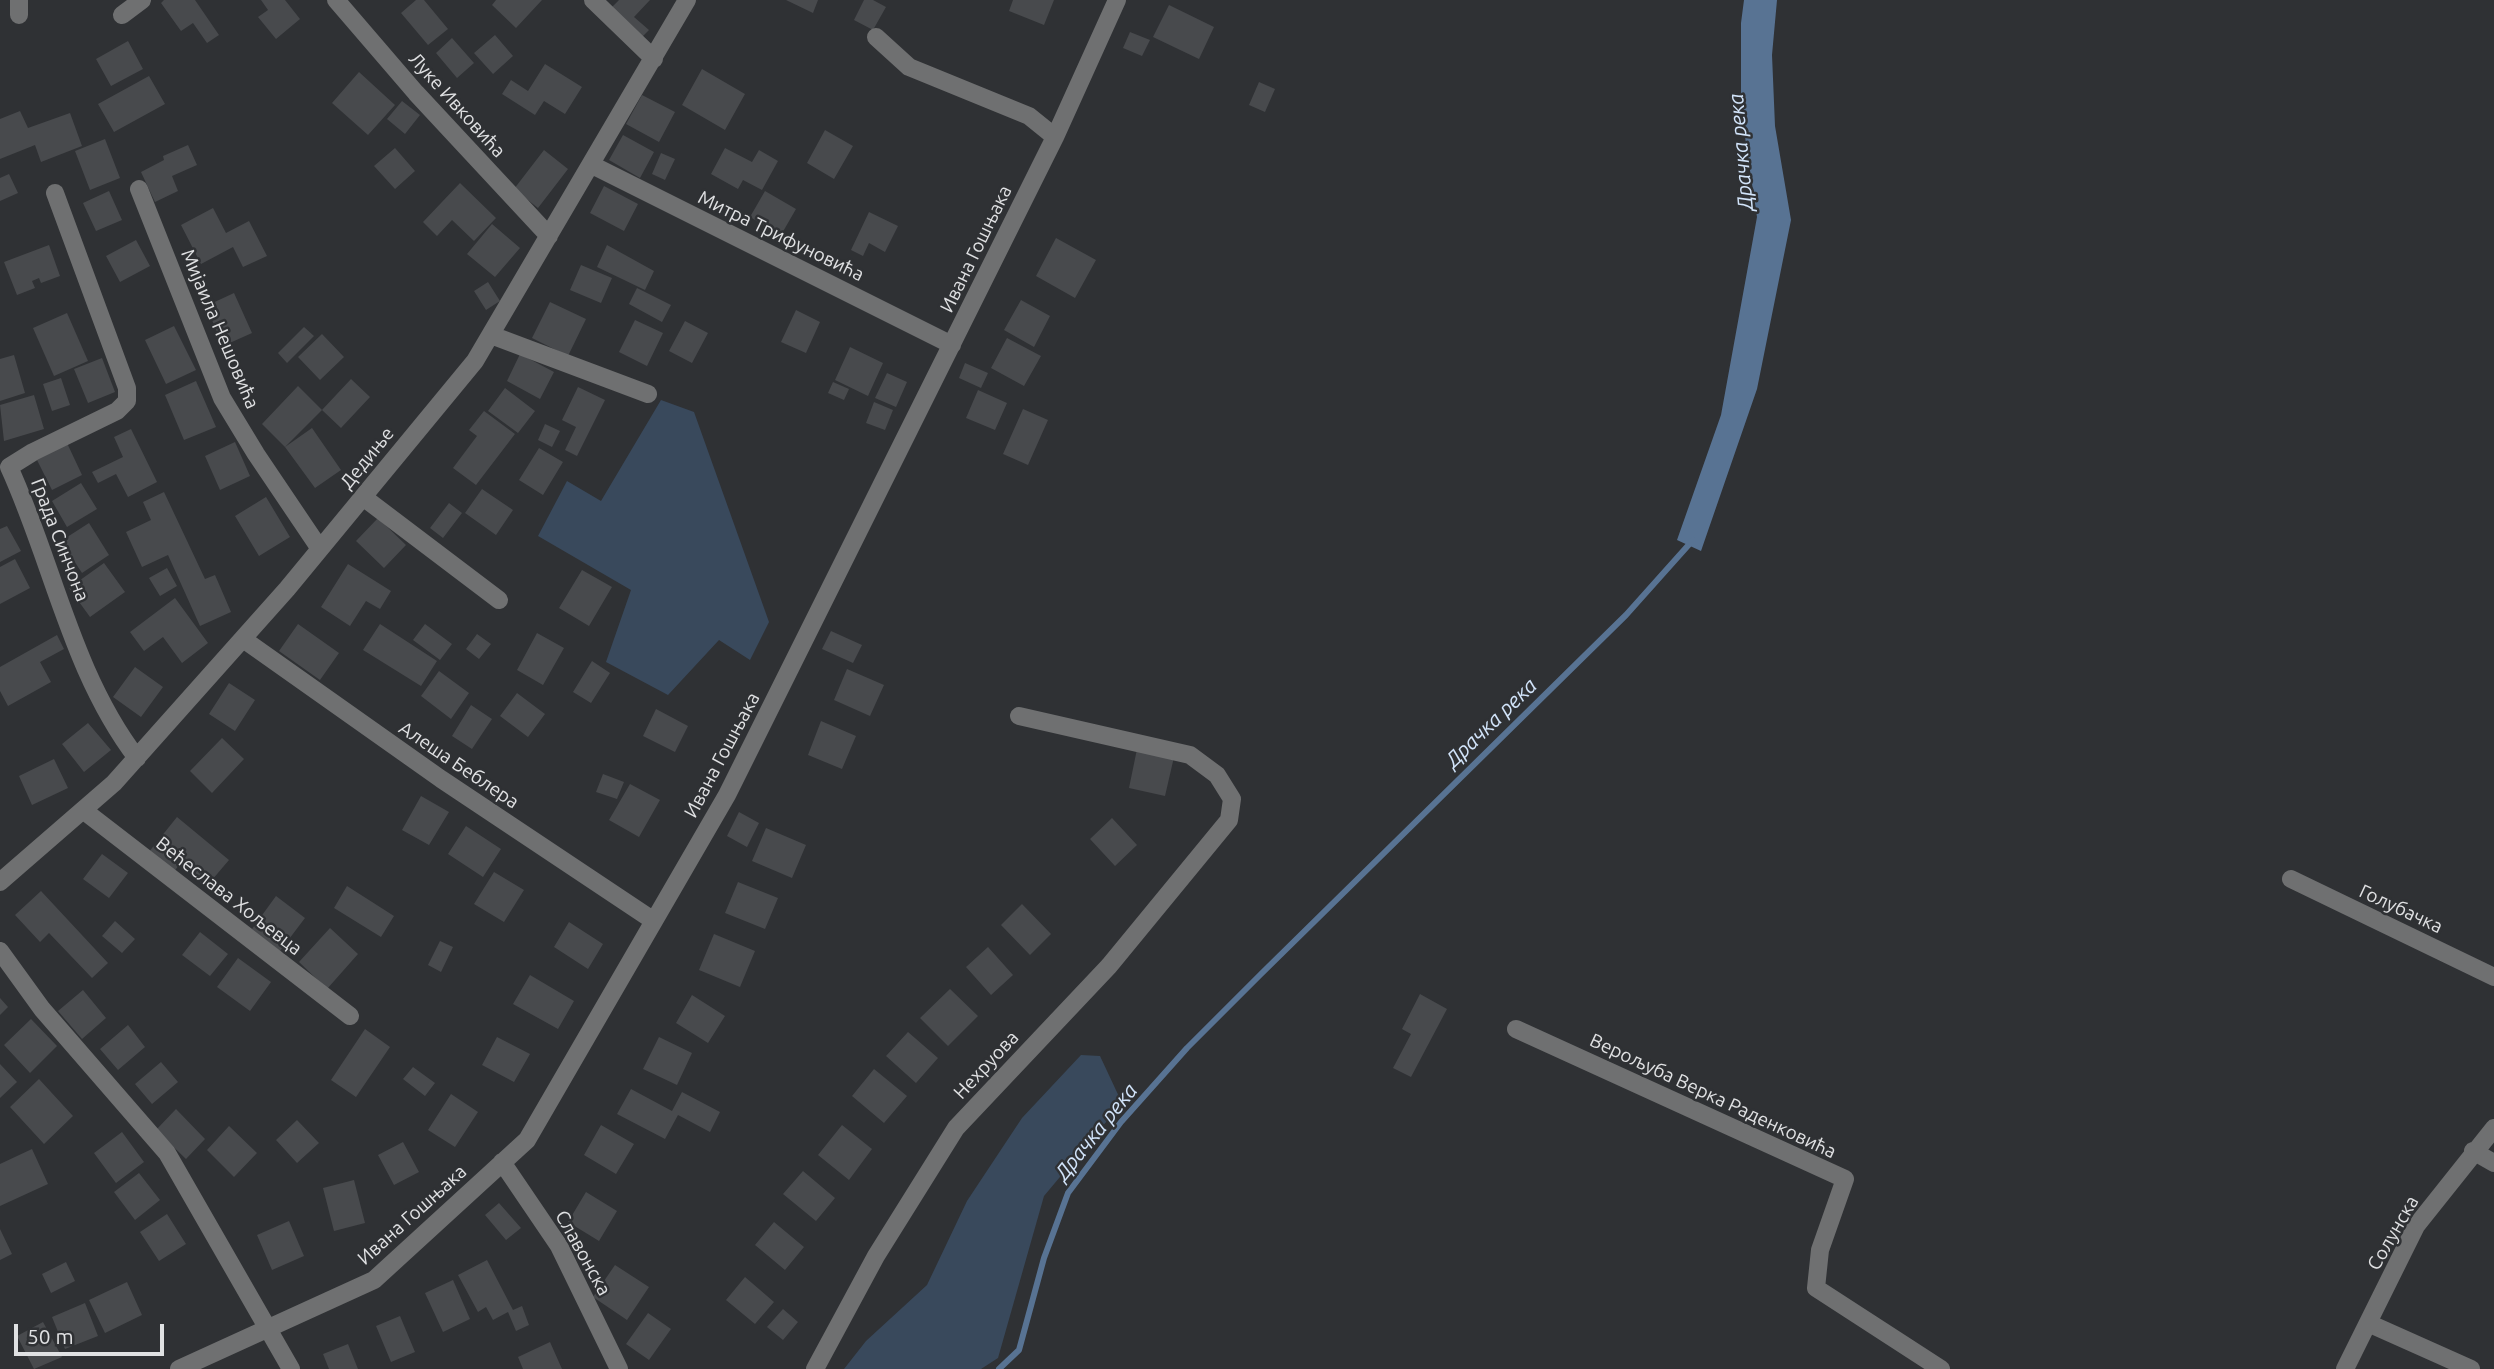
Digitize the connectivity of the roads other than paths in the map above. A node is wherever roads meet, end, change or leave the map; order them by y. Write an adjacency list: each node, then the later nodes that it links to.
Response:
1 (142, 0): 6 (street)
2 (336, 0): 13 (street, Луке Ивковића)
3 (593, 0): 8 (street)
4 (687, 0): 8 (street, Дедиње)
5 (1117, 0): 9 (street, Ивана Гошњака)
6 (122, 15)
7 (876, 37): 9 (street)
8 (654, 59): 10 (street, Дедиње)
9 (1055, 137): 15 (street, Ивана Гошњака)
10 (592, 166): 13 (street, Дедиње); 15 (street, Митра Трифуновића)
11 (139, 189): 19 (street, Мијаила Нешовића)
12 (55, 193): 17 (street, Града Синчона)
13 (549, 236): 14 (street, Дедиње)
14 (491, 335): 16 (street); 18 (street, Дедиње)
15 (952, 345): 27 (street, Ивана Гошњака)
16 (648, 394)
17 (5, 469): 23 (street, Града Синчона)
18 (363, 497): 19 (street, Дедиње); 20 (street)
19 (320, 549): 21 (street, Дедиње)
20 (499, 600)
21 (243, 639): 23 (street, Дедиње); 27 (street, Алеша Беблера)
22 (1019, 716): 41 (street, Нехруова)
23 (137, 758): 24 (street, Дедиње)
24 (83, 810): 26 (street, Дедиње); 30 (street, Већеслава Хољевца)
25 (2291, 879): 29 (street, Голубачка)
26 (0, 881)
27 (654, 921): 34 (street, Ивана Гошњака)
28 (0, 951): 37 (street)
29 (2494, 977)
30 (350, 1016)
31 (1516, 1029): 42 (street, Верољуба Верка Раденковића)
32 (2494, 1128): 33 (street, Солунска)
33 (2473, 1151): 35 (street); 36 (street, Солунска)
34 (502, 1162): 37 (street, Ивана Гошњака); 40 (street, Славонска)
35 (2494, 1163)
36 (2368, 1324): 43 (street, Солунска); 44 (street)
37 (268, 1328): 38 (street, Ивана Гошњака); 39 (street)
38 (179, 1369)
39 (290, 1369)
40 (619, 1369)
41 (815, 1369)
42 (1941, 1369)
43 (2345, 1369)
44 (2471, 1369)

